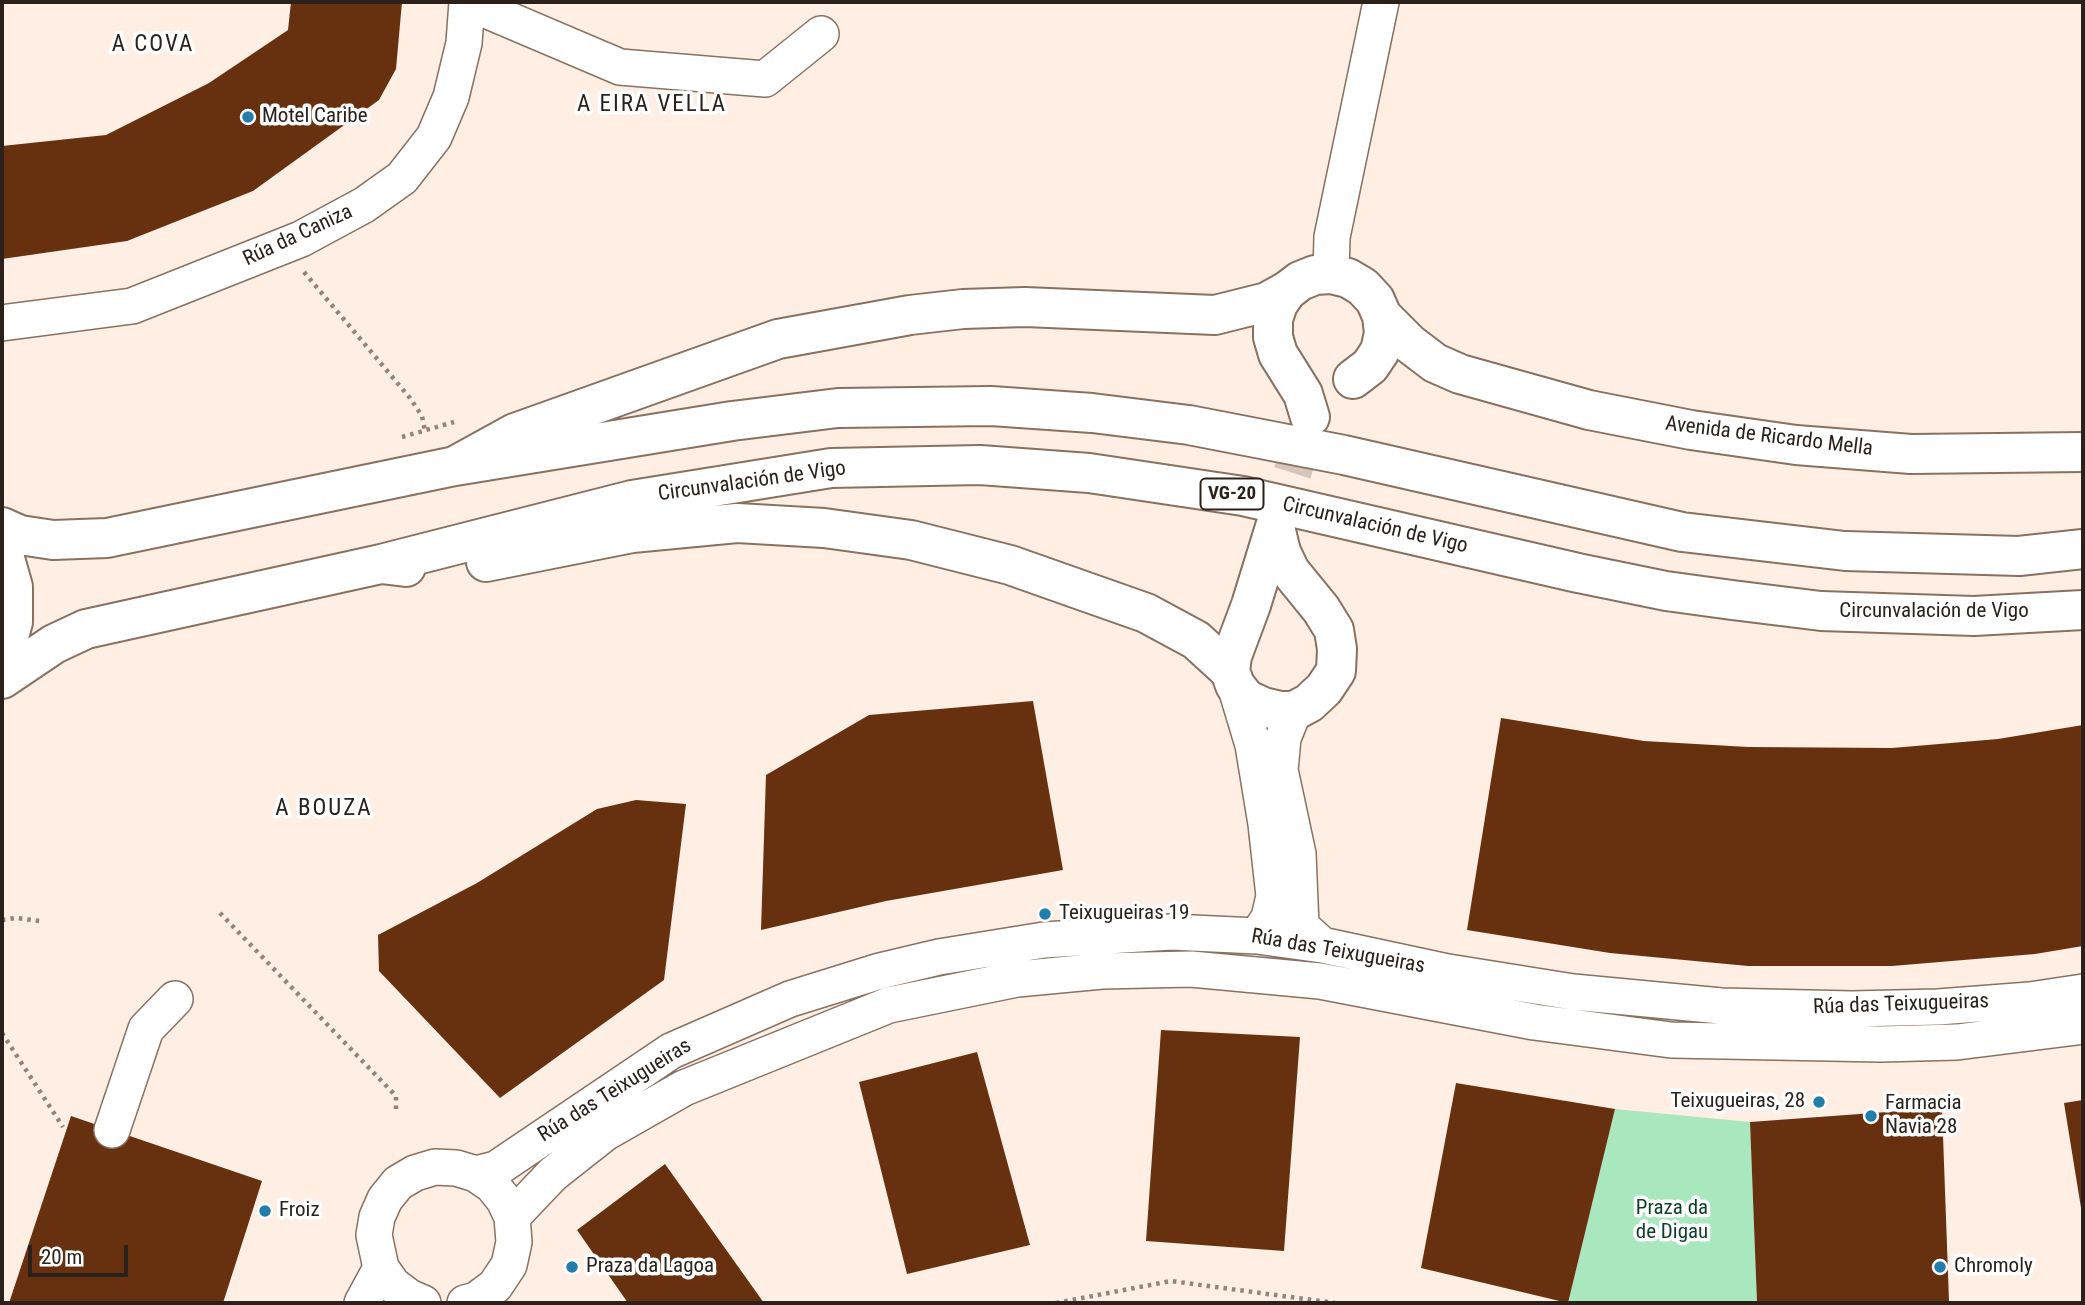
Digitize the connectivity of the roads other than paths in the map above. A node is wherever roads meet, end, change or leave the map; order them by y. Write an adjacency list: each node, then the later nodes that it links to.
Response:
1 (467, 2): 3 (street); 7 (street, Rúa da Caniza)
2 (1381, 2): 4 (street)
3 (821, 34)
4 (1331, 274): 5 (main road); 6 (main road)
5 (1287, 291): 9 (main road); 11 (main road)
6 (1382, 316): 8 (main road); 9 (main road)
7 (2, 323)
8 (1460, 374): 9 (main road); 10 (main road, Avenida de Ricardo Mella)
9 (1346, 382)
10 (2083, 452)
11 (455, 466): 12 (main road); 14 (main road)
12 (2, 527)
13 (2, 548): 17 (main road)
14 (2083, 549)
15 (381, 564): 16 (main road, Circunvalación de Vigo / VG-20); 18 (main road, Circunvalación de Vigo); 19 (main road)
16 (2083, 610)
17 (2, 662)
18 (2, 678)
19 (1232, 678): 20 (main road); 20 (main road); 21 (street)
20 (1294, 711): 22 (street)
21 (1257, 936): 22 (street, Rúa das Teixugueiras); 27 (street, Rúa das Teixugueiras)
22 (1322, 945): 23 (street, Rúa das Teixugueiras)
23 (2083, 992)
24 (175, 999): 26 (street)
25 (2083, 1026): 28 (street, Rúa das Teixugueiras)
26 (112, 1130)
27 (476, 1174): 28 (street); 29 (street)
28 (512, 1217): 32 (street)
29 (381, 1268): 30 (street); 31 (street)
30 (362, 1303)
31 (423, 1303)
32 (465, 1303)

